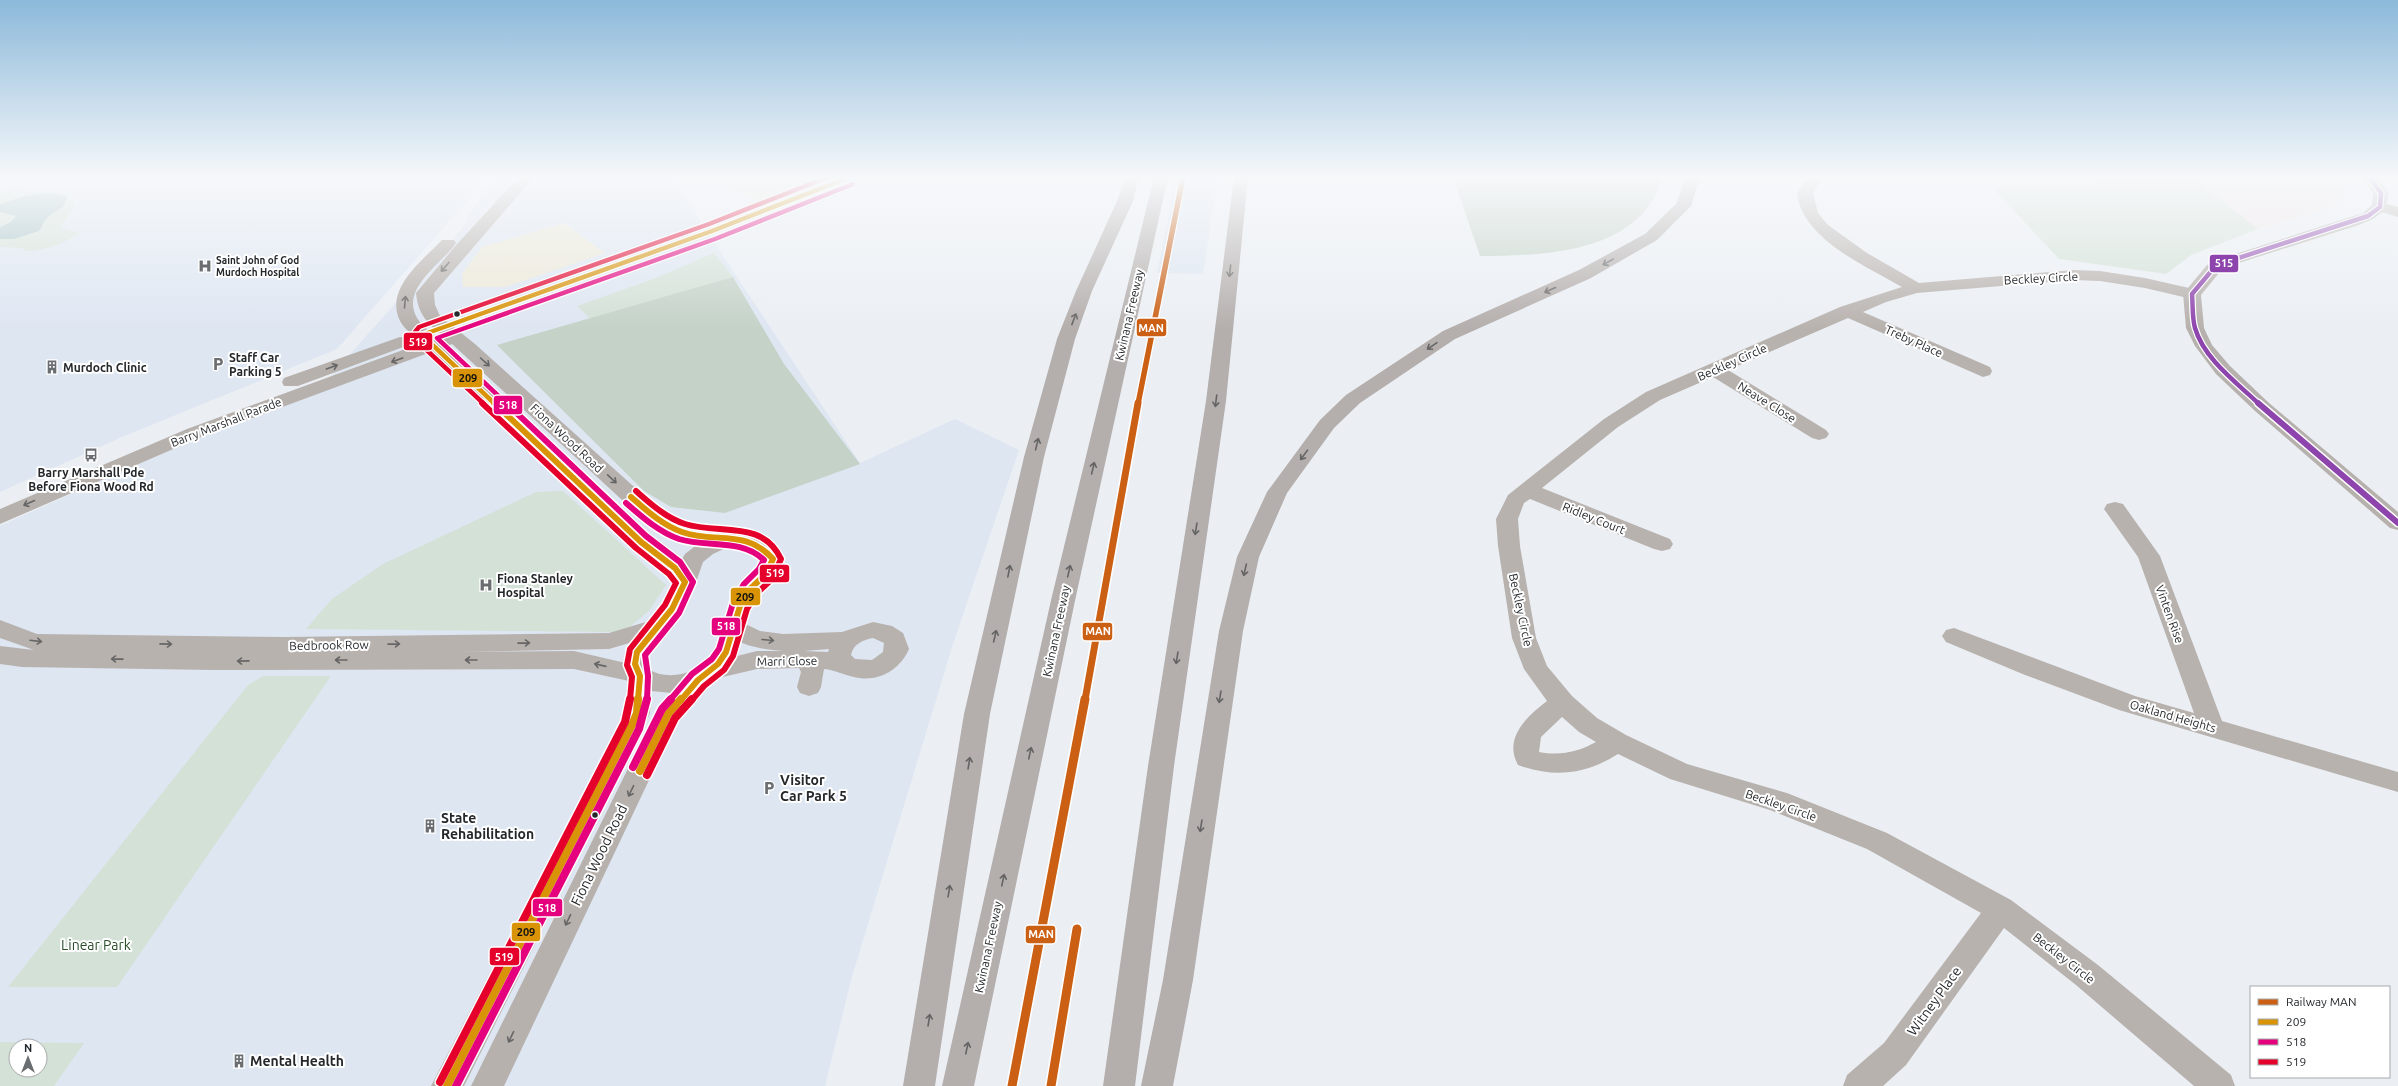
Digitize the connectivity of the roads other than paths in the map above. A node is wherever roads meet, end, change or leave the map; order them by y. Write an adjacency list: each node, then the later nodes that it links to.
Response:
1 (461, 228): 13 (street, Fiona Wood Road, one-way to 1)
2 (481, 228): 12 (street, Fiona Wood Road, one-way to 12)
3 (1113, 228): 46 (highway, one-way to 3)
4 (1149, 228): 47 (highway, Kwinana Freeway, one-way to 4)
5 (1235, 228): 48 (highway, one-way to 48)
6 (1661, 228): 49 (highway, one-way to 49)
7 (1825, 228): 9 (street)
8 (2335, 228): 10 (street)
9 (1916, 288): 10 (street, Beckley Circle); 11 (street, Beckley Circle)
10 (2192, 294): 21 (street)
11 (1846, 311): 14 (street, Beckley Circle); 15 (street, Treby Place)
12 (449, 332): 13 (street, Barry Marshall Parade); 22 (street, Fiona Wood Road, one-way to 22)
13 (428, 340): 18 (street, Barry Marshall Parade, one-way to 13); 20 (street, Barry Marshall Parade, one-way to 20); 24 (street, Fiona Wood Road)
14 (1714, 370): 16 (street, Neave Close); 17 (street, Beckley Circle)
15 (1983, 371)
16 (1818, 434)
17 (1527, 490): 23 (street, Ridley Court); 39 (street, Beckley Circle)
18 (0, 501)
19 (2114, 509): 40 (street, Vinten Rise)
20 (0, 516)
21 (2398, 523)
22 (726, 539): 24 (street, Fiona Wood Road); 26 (street, Fiona Wood Road)
23 (1662, 544)
24 (685, 582): 25 (street, Fiona Wood Road)
25 (659, 626): 31 (street, Bedbrook Row, one-way to 25); 36 (street, Fiona Wood Road)
26 (733, 626): 29 (street, Marri Close, one-way to 29); 35 (street, Fiona Wood Road)
27 (0, 628): 30 (street, Bedbrook Row, one-way to 30)
28 (1954, 636): 40 (street, Oakland Heights)
29 (844, 651): 33 (street, Marri Close); 34 (street, Marri Close); 34 (street, Marri Close)
30 (218, 653): 31 (street, Bedbrook Row); 32 (street, Bedbrook Row, one-way to 32)
31 (280, 653): 36 (street, Bedbrook Row, one-way to 31)
32 (0, 655)
33 (809, 660): 35 (street, Marri Close); 37 (street)
34 (878, 668): 38 (street)
35 (706, 674): 36 (street); 45 (street, Fiona Wood Road, one-way to 45)
36 (639, 675): 44 (street, Fiona Wood Road)
37 (809, 687)
38 (865, 688)
39 (1563, 703): 41 (street, Beckley Circle); 41 (street)
40 (2212, 728): 42 (street, Oakland Heights)
41 (1616, 742): 43 (street, Beckley Circle)
42 (2398, 782)
43 (2001, 909): 50 (street, Witney Place); 51 (street, Beckley Circle)
44 (447, 1086)
45 (487, 1086)
46 (919, 1086)
47 (958, 1086)
48 (1119, 1086)
49 (1157, 1086)
50 (1859, 1086)
51 (2219, 1086)

